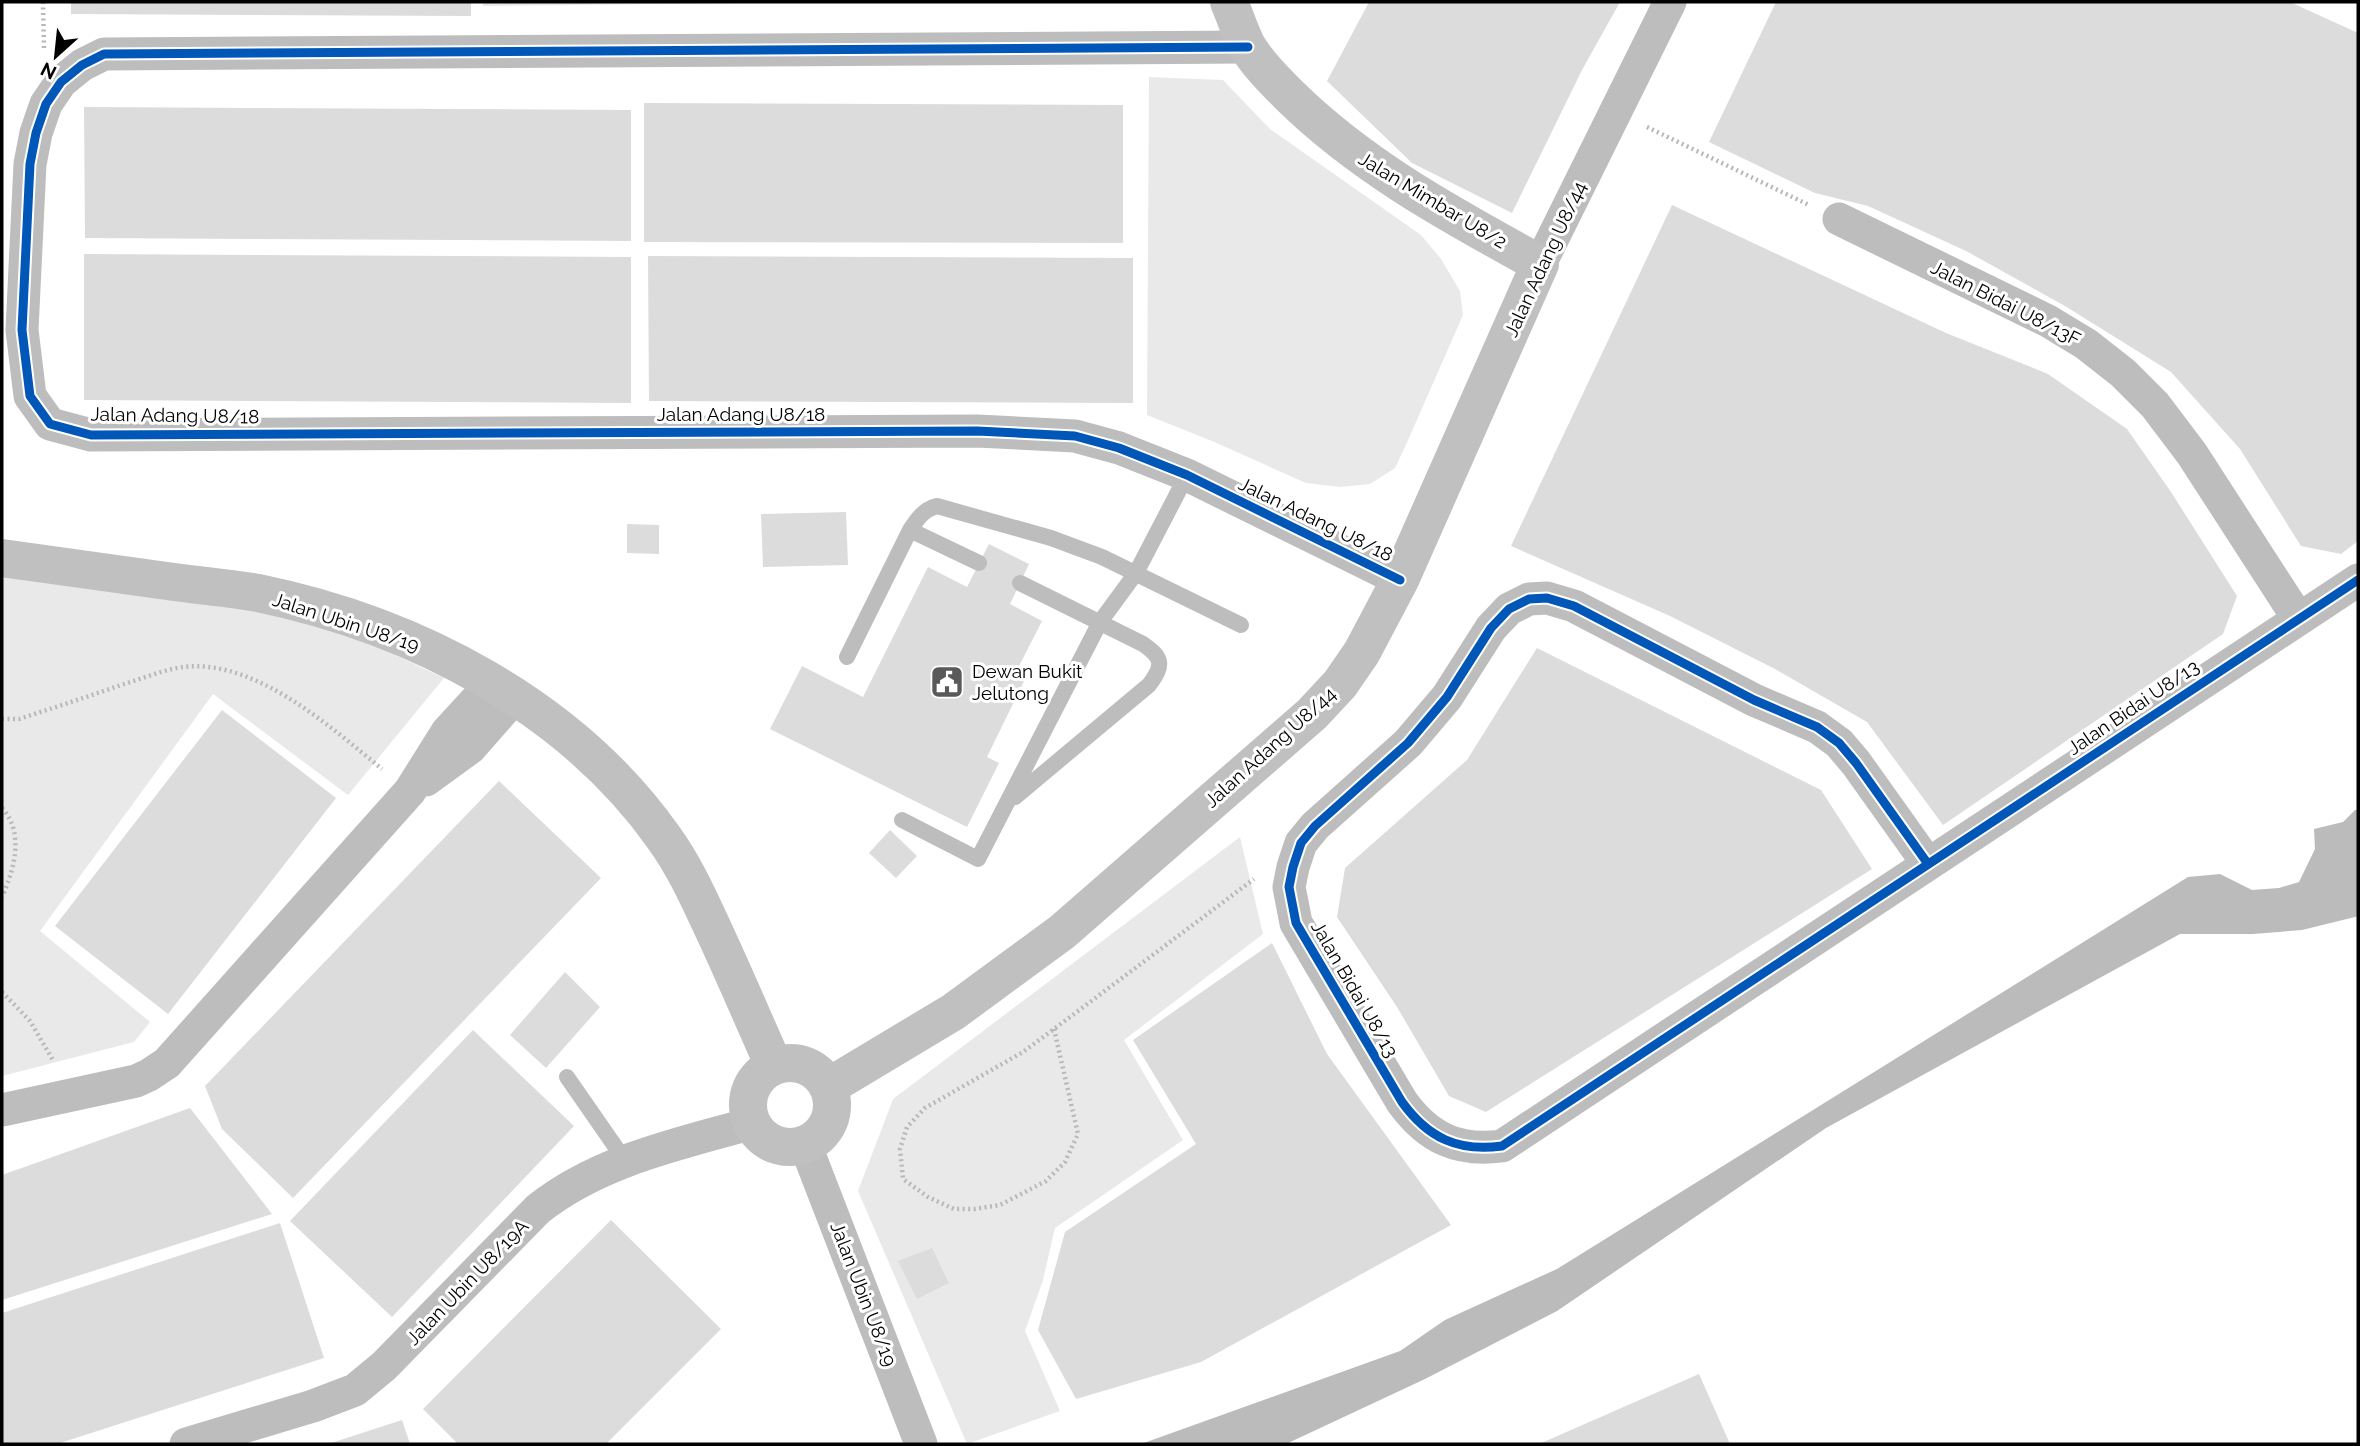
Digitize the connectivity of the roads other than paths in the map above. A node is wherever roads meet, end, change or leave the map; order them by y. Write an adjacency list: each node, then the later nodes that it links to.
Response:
1 (1228, 2): 3 (street, Jalan Mimbar U8/2)
2 (1670, 2): 5 (street, Jalan Adang U8/44)
3 (1248, 47): 5 (street, Jalan Mimbar U8/2); 6 (street, Jalan Adang U8/18)
4 (1839, 219): 14 (street, Jalan Bidai U8/13F)
5 (1540, 264): 11 (street, Jalan Adang U8/44)
6 (1187, 475): 10 (lane); 11 (street, Jalan Adang U8/18)
7 (910, 530): 9 (lane); 10 (lane); 17 (lane)
8 (2, 558): 18 (street, Jalan Ubin U8/19)
9 (979, 563)
10 (1136, 573): 15 (lane); 16 (lane)
11 (1399, 580): 24 (street, Jalan Adang U8/44)
12 (2358, 580): 14 (street, Jalan Bidai U8/13)
13 (1020, 583): 15 (lane)
14 (2298, 618): 21 (street, Jalan Bidai U8/13)
15 (1100, 622): 19 (lane); 19 (lane)
16 (1241, 625)
17 (847, 657)
18 (504, 690): 22 (street, Jalan Ubin U8/19); 25 (street)
19 (1007, 803): 20 (lane)
20 (902, 820)
21 (1928, 864): 21 (street, Jalan Bidai U8/13)
22 (774, 1066): 24 (street); 26 (street)
23 (567, 1077): 28 (lane)
24 (828, 1087): 27 (street)
25 (2, 1110)
26 (753, 1123): 27 (street); 28 (street, Jalan Ubin U8/19A)
27 (805, 1144): 30 (street, Jalan Ubin U8/19)
28 (626, 1162): 29 (street, Jalan Ubin U8/19A)
29 (186, 1444)
30 (921, 1444)

